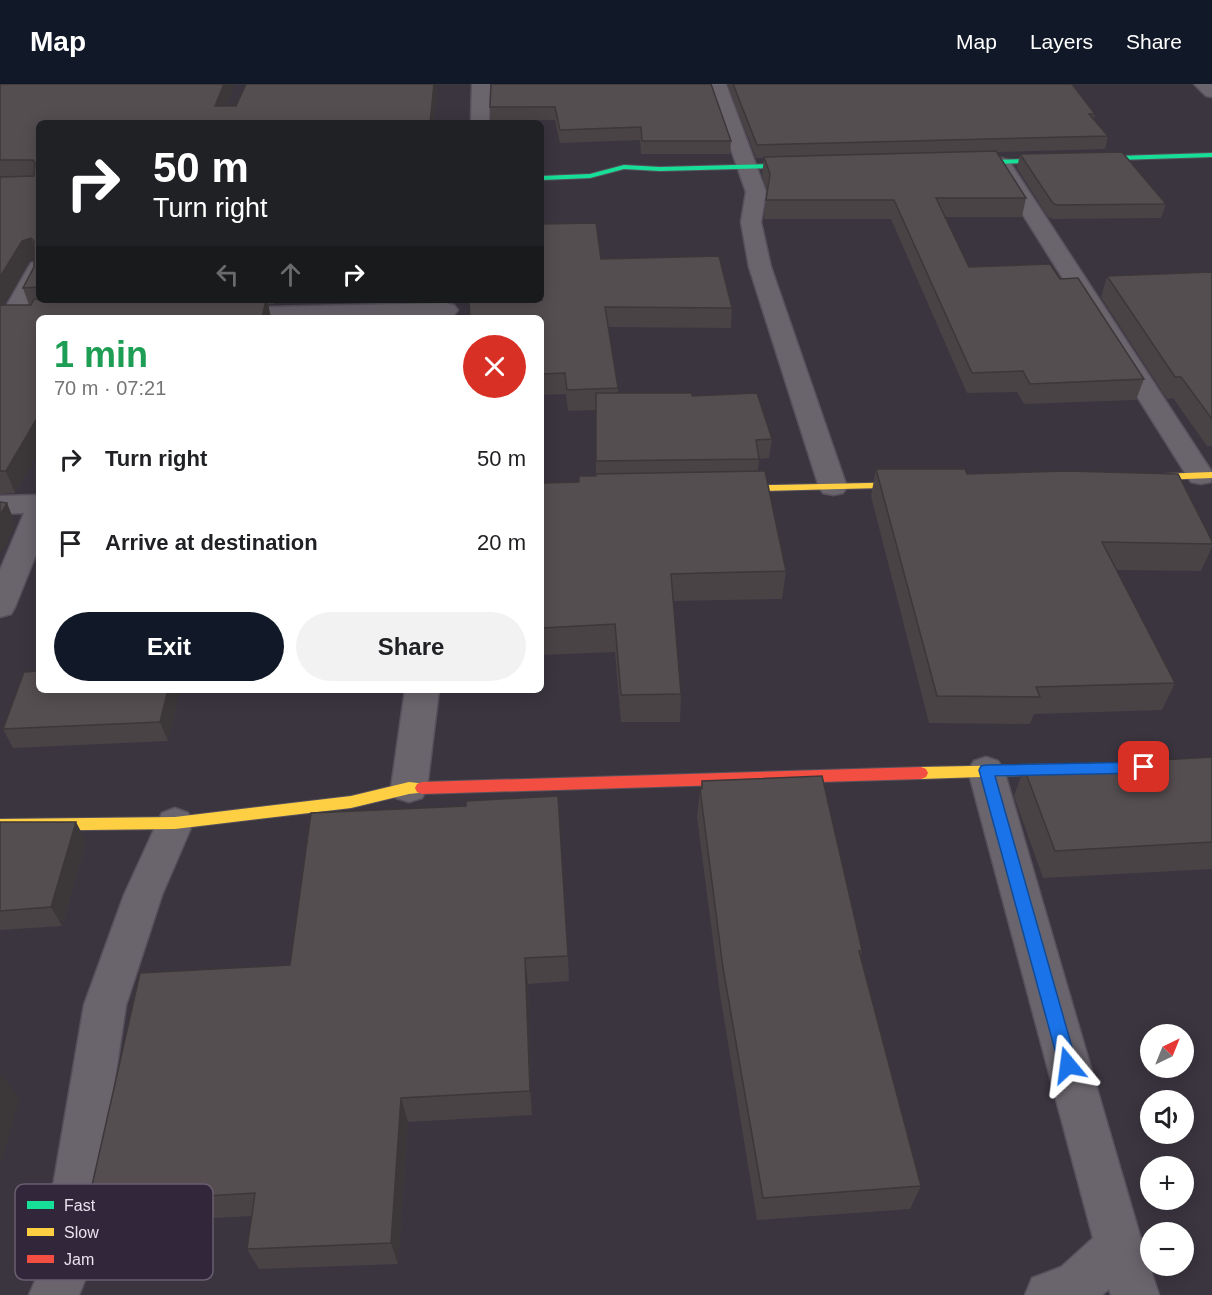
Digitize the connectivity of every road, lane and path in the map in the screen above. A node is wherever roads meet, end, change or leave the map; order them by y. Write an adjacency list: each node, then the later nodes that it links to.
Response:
1 (481, 84): 5 (street)
2 (717, 84): 10 (street)
3 (1203, 84): 4 (street)
4 (1212, 92)
5 (480, 120)
6 (1212, 155): 7 (street)
7 (1000, 162): 8 (street); 17 (street)
8 (940, 163)
9 (820, 165): 10 (street)
10 (748, 166): 11 (street); 20 (street)
11 (544, 178)
12 (36, 273): 16 (street)
13 (447, 309): 14 (street)
14 (201, 315)
15 (35, 317): 16 (street)
16 (6, 318)
17 (1207, 476): 18 (street)
18 (1118, 478)
19 (928, 484): 20 (street)
20 (833, 487): 21 (street)
21 (705, 489)
22 (36, 504): 23 (street)
23 (0, 506)
24 (36, 518): 25 (street)
25 (0, 607)
26 (422, 693): 29 (street)
27 (1081, 768): 28 (street)
28 (986, 770): 29 (street); 33 (street)
29 (409, 788): 30 (street)
30 (175, 823): 31 (street); 32 (street)
31 (0, 825)
32 (76, 1184)
33 (1119, 1246): 36 (street); 37 (street)
34 (61, 1280): 35 (street)
35 (53, 1295)
36 (1049, 1295)
37 (1136, 1295)

